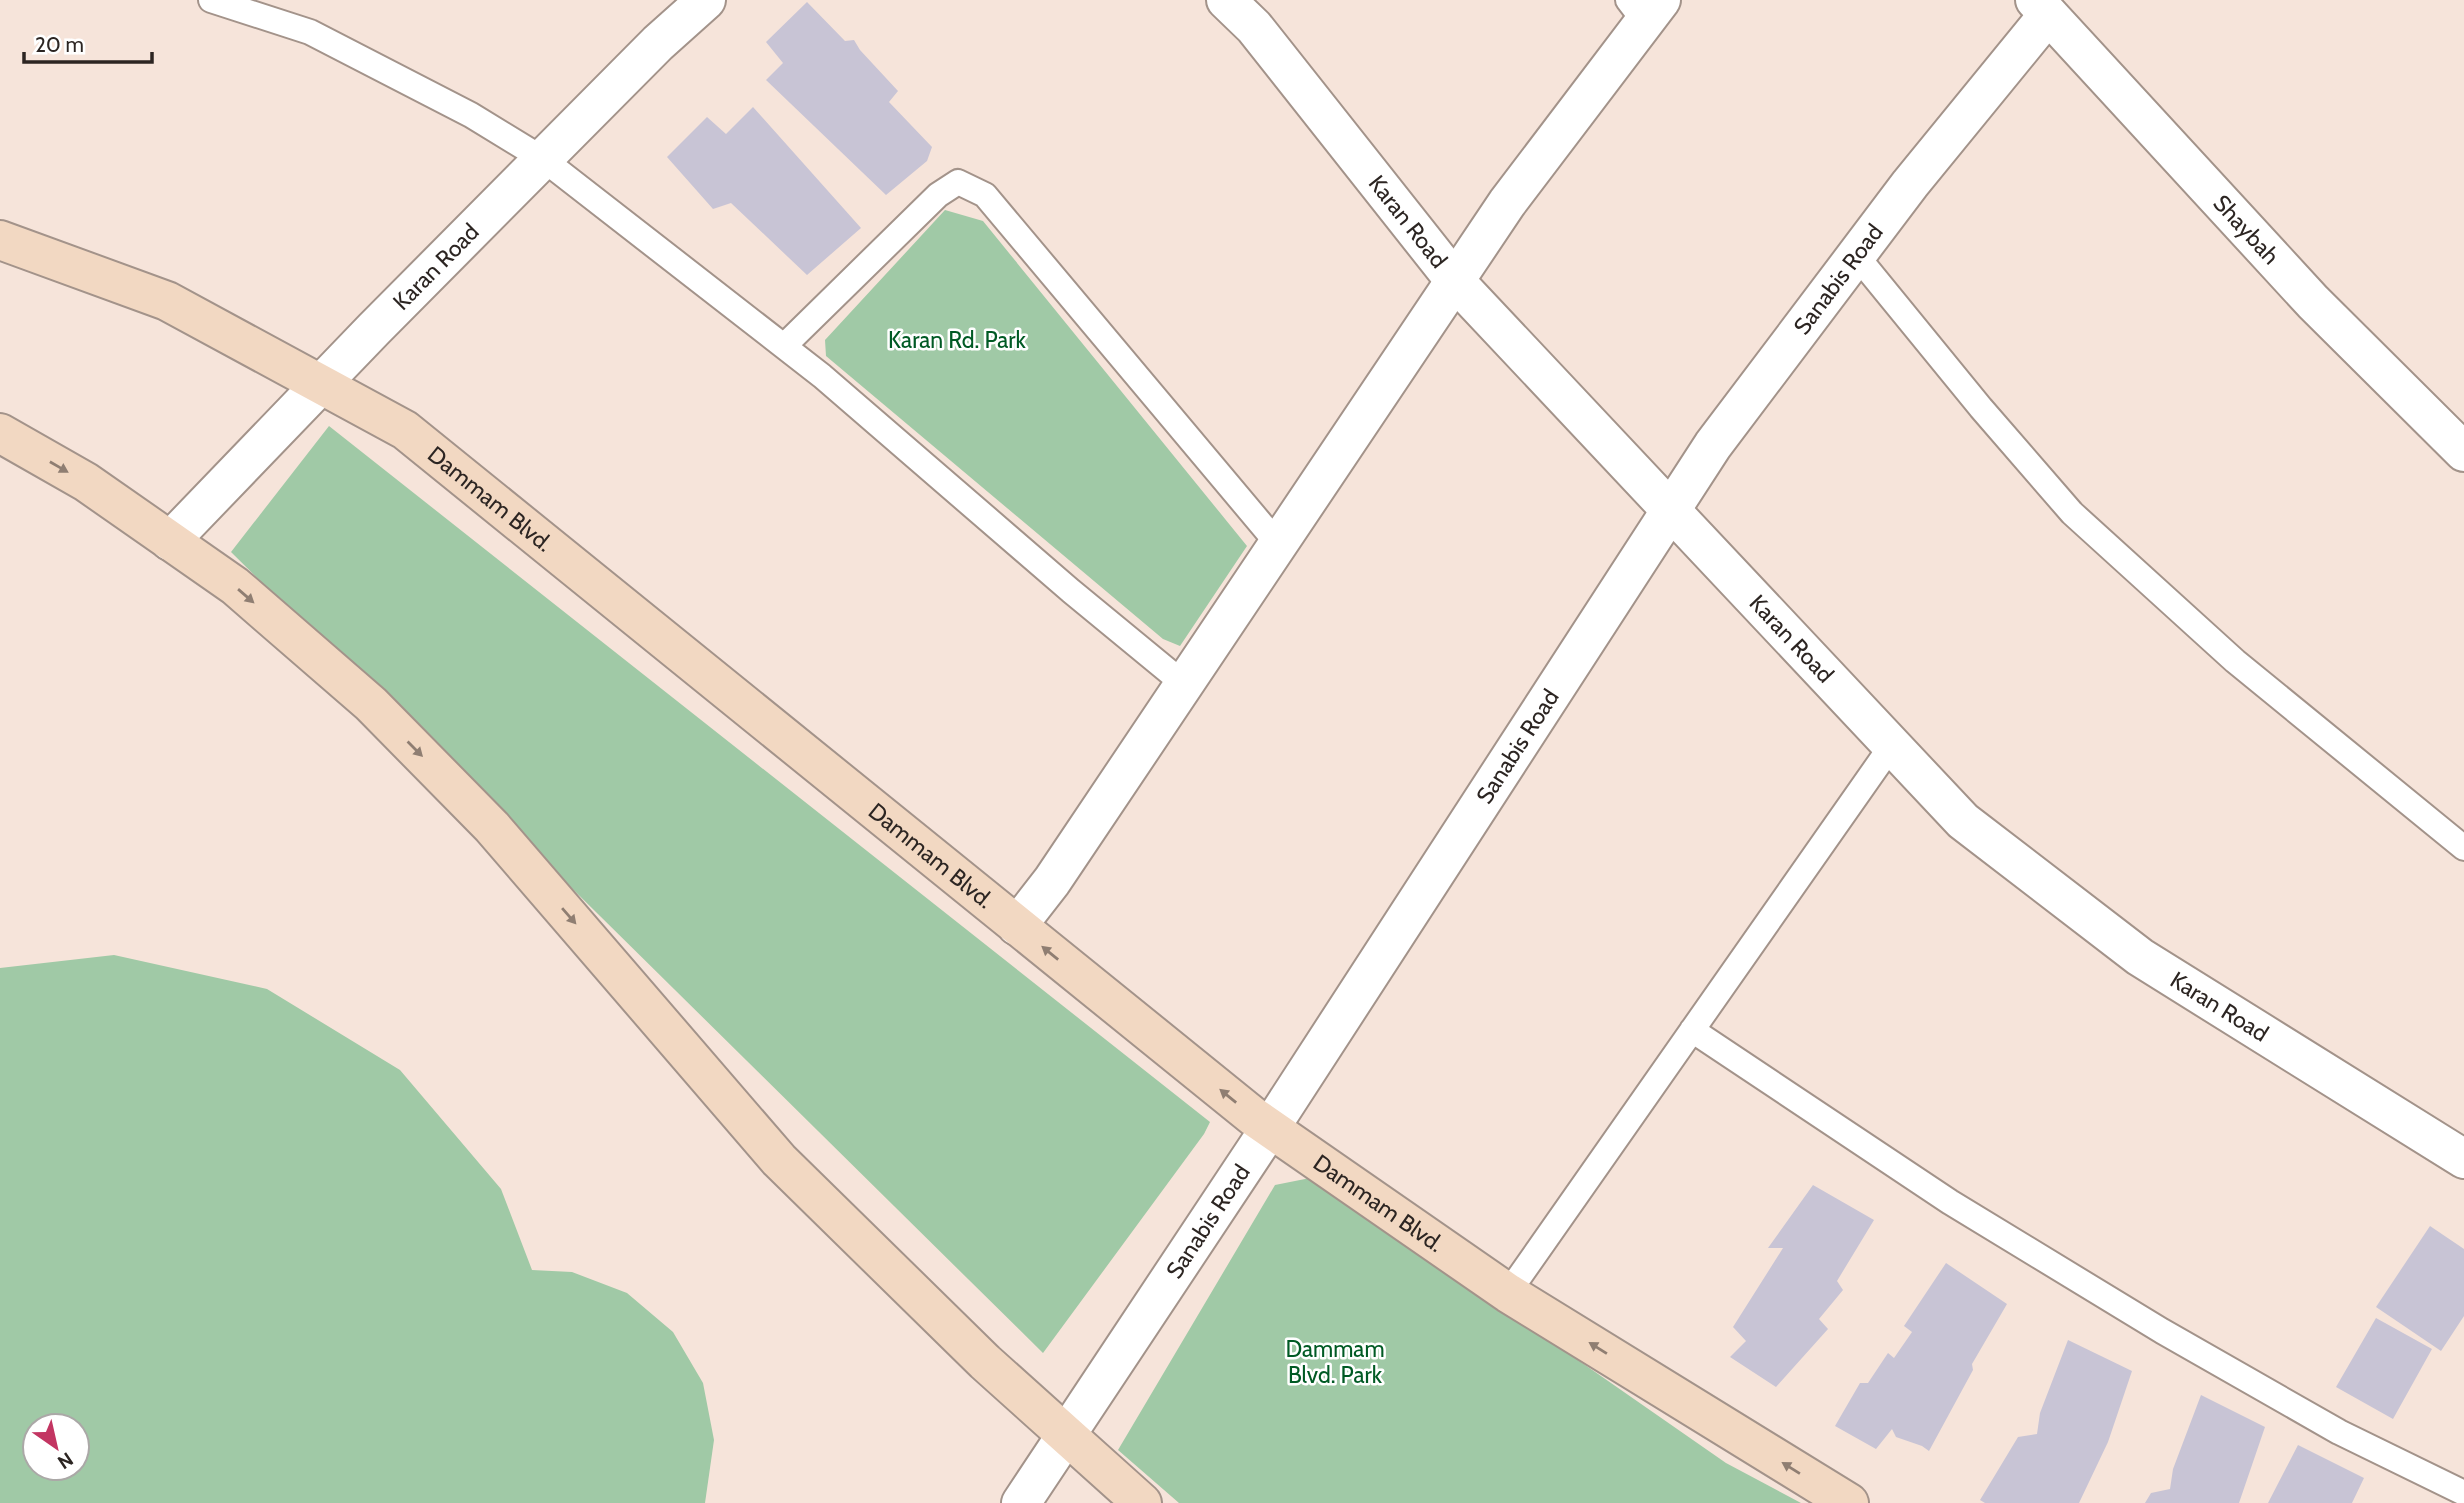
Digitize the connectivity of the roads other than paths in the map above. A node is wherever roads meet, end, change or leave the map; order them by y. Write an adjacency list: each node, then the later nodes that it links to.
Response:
1 (211, 0): 4 (lane)
2 (706, 0): 7 (street, Karan Road)
3 (1226, 0): 10 (street, Karan Road)
4 (252, 6): 7 (lane)
5 (1644, 7): 10 (street)
6 (2042, 7): 9 (street, Sanabis Road); 14 (street, Shaybah)
7 (543, 159): 11 (lane); 12 (street, Karan Road)
8 (0, 240): 12 (main road, Dammam Blvd.)
9 (1856, 255): 15 (street, Sanabis Road); 20 (lane)
10 (1455, 281): 15 (street, Karan Road); 17 (street)
11 (784, 346): 17 (lane); 18 (lane)
12 (321, 384): 16 (street, Karan Road); 21 (main road, Dammam Blvd.)
13 (0, 433): 16 (main road, one-way to 16)
14 (2464, 452)
15 (1671, 510): 19 (street, Karan Road); 23 (street, Sanabis Road)
16 (170, 541): 26 (main road, one-way to 26)
17 (1278, 544): 18 (street)
18 (1184, 684): 21 (street)
19 (1892, 745): 22 (lane); 24 (street, Karan Road)
20 (2464, 848)
21 (1017, 926): 23 (main road, Dammam Blvd., one-way to 21)
22 (1692, 1030): 25 (lane); 27 (lane)
23 (1270, 1128): 25 (main road, Dammam Blvd.); 26 (street, Sanabis Road)
24 (2464, 1159)
25 (1508, 1293): 30 (main road, Dammam Blvd., one-way to 25)
26 (1066, 1435): 28 (street, Sanabis Road); 29 (main road)
27 (2464, 1493)
28 (1020, 1503)
29 (1142, 1503)
30 (1849, 1503)

